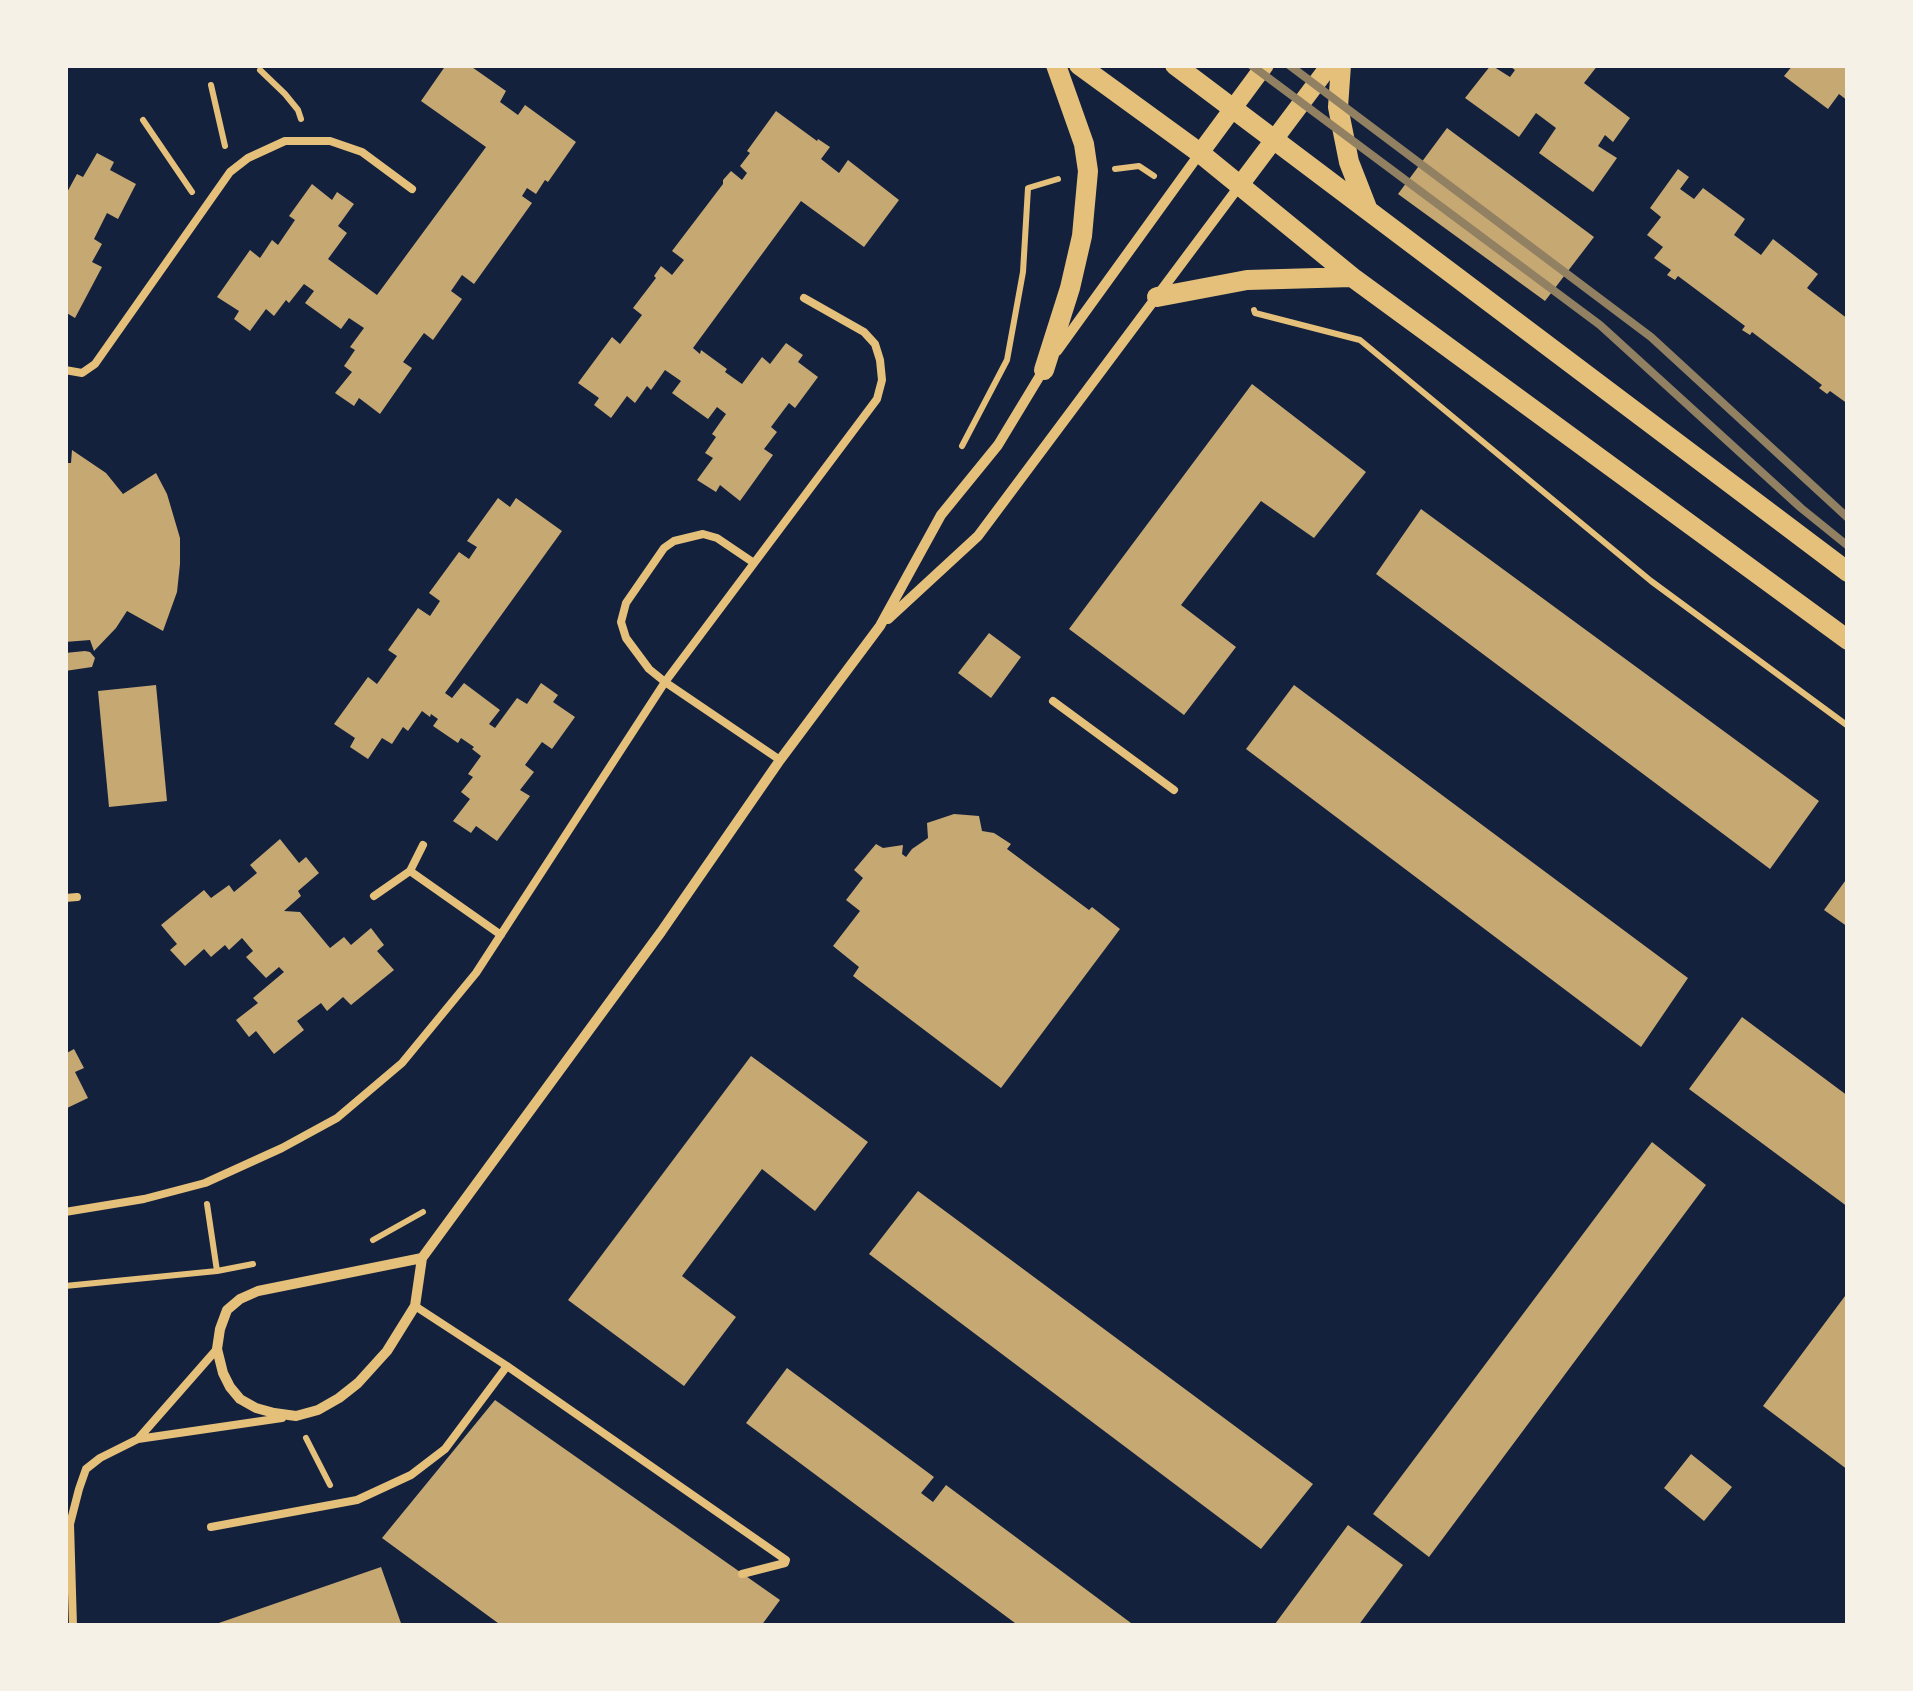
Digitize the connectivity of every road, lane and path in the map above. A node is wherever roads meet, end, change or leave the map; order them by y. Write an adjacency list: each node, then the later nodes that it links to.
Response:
1 (1056, 65): 25 (main road)
2 (1079, 65): 13 (main road)
3 (1175, 65): 9 (main road)
4 (1265, 65): 9 (street)
5 (1330, 65): 11 (street)
6 (1341, 65): 19 (main road)
7 (260, 70): 12 (path)
8 (211, 85): 14 (path)
9 (1233, 108): 11 (main road); 13 (street)
10 (144, 120): 18 (path)
11 (1275, 139): 15 (street); 19 (main road)
12 (308, 140): 14 (lane); 16 (lane)
13 (1200, 153): 15 (main road); 25 (street)
14 (230, 172): 18 (lane)
15 (1240, 185): 20 (main road); 21 (street)
16 (412, 188)
17 (1028, 188): 26 (path)
18 (204, 210): 24 (lane)
19 (1369, 213): 28 (main road)
20 (1352, 277): 21 (main road); 30 (main road)
21 (1157, 297): 29 (street)
22 (804, 298): 27 (lane)
23 (1255, 312): 33 (path)
24 (65, 370)
25 (1044, 370): 29 (street)
26 (958, 453)
27 (754, 563): 31 (lane); 31 (lane)
28 (1848, 572)
29 (880, 626): 34 (street)
30 (1848, 640)
31 (664, 682): 34 (lane); 41 (lane)
32 (1053, 701): 35 (lane)
33 (1848, 726)
34 (780, 760): 46 (street)
35 (1174, 790)
36 (424, 845): 37 (lane)
37 (410, 871): 38 (lane); 41 (lane)
38 (374, 896)
39 (77, 897): 40 (lane)
40 (65, 898)
41 (500, 935): 43 (lane)
42 (424, 1211): 45 (path)
43 (65, 1212)
44 (209, 1216): 48 (path)
45 (360, 1243)
46 (422, 1258): 50 (street); 51 (street)
47 (270, 1260): 48 (path)
48 (217, 1271): 49 (path)
49 (65, 1286)
50 (415, 1306): 52 (lane); 53 (street)
51 (217, 1349): 53 (street); 55 (lane)
52 (507, 1366): 57 (lane); 58 (lane)
53 (296, 1416): 55 (lane)
54 (304, 1435): 56 (path)
55 (138, 1438): 59 (lane)
56 (318, 1462)
57 (211, 1527)
58 (742, 1574)
59 (73, 1626)

